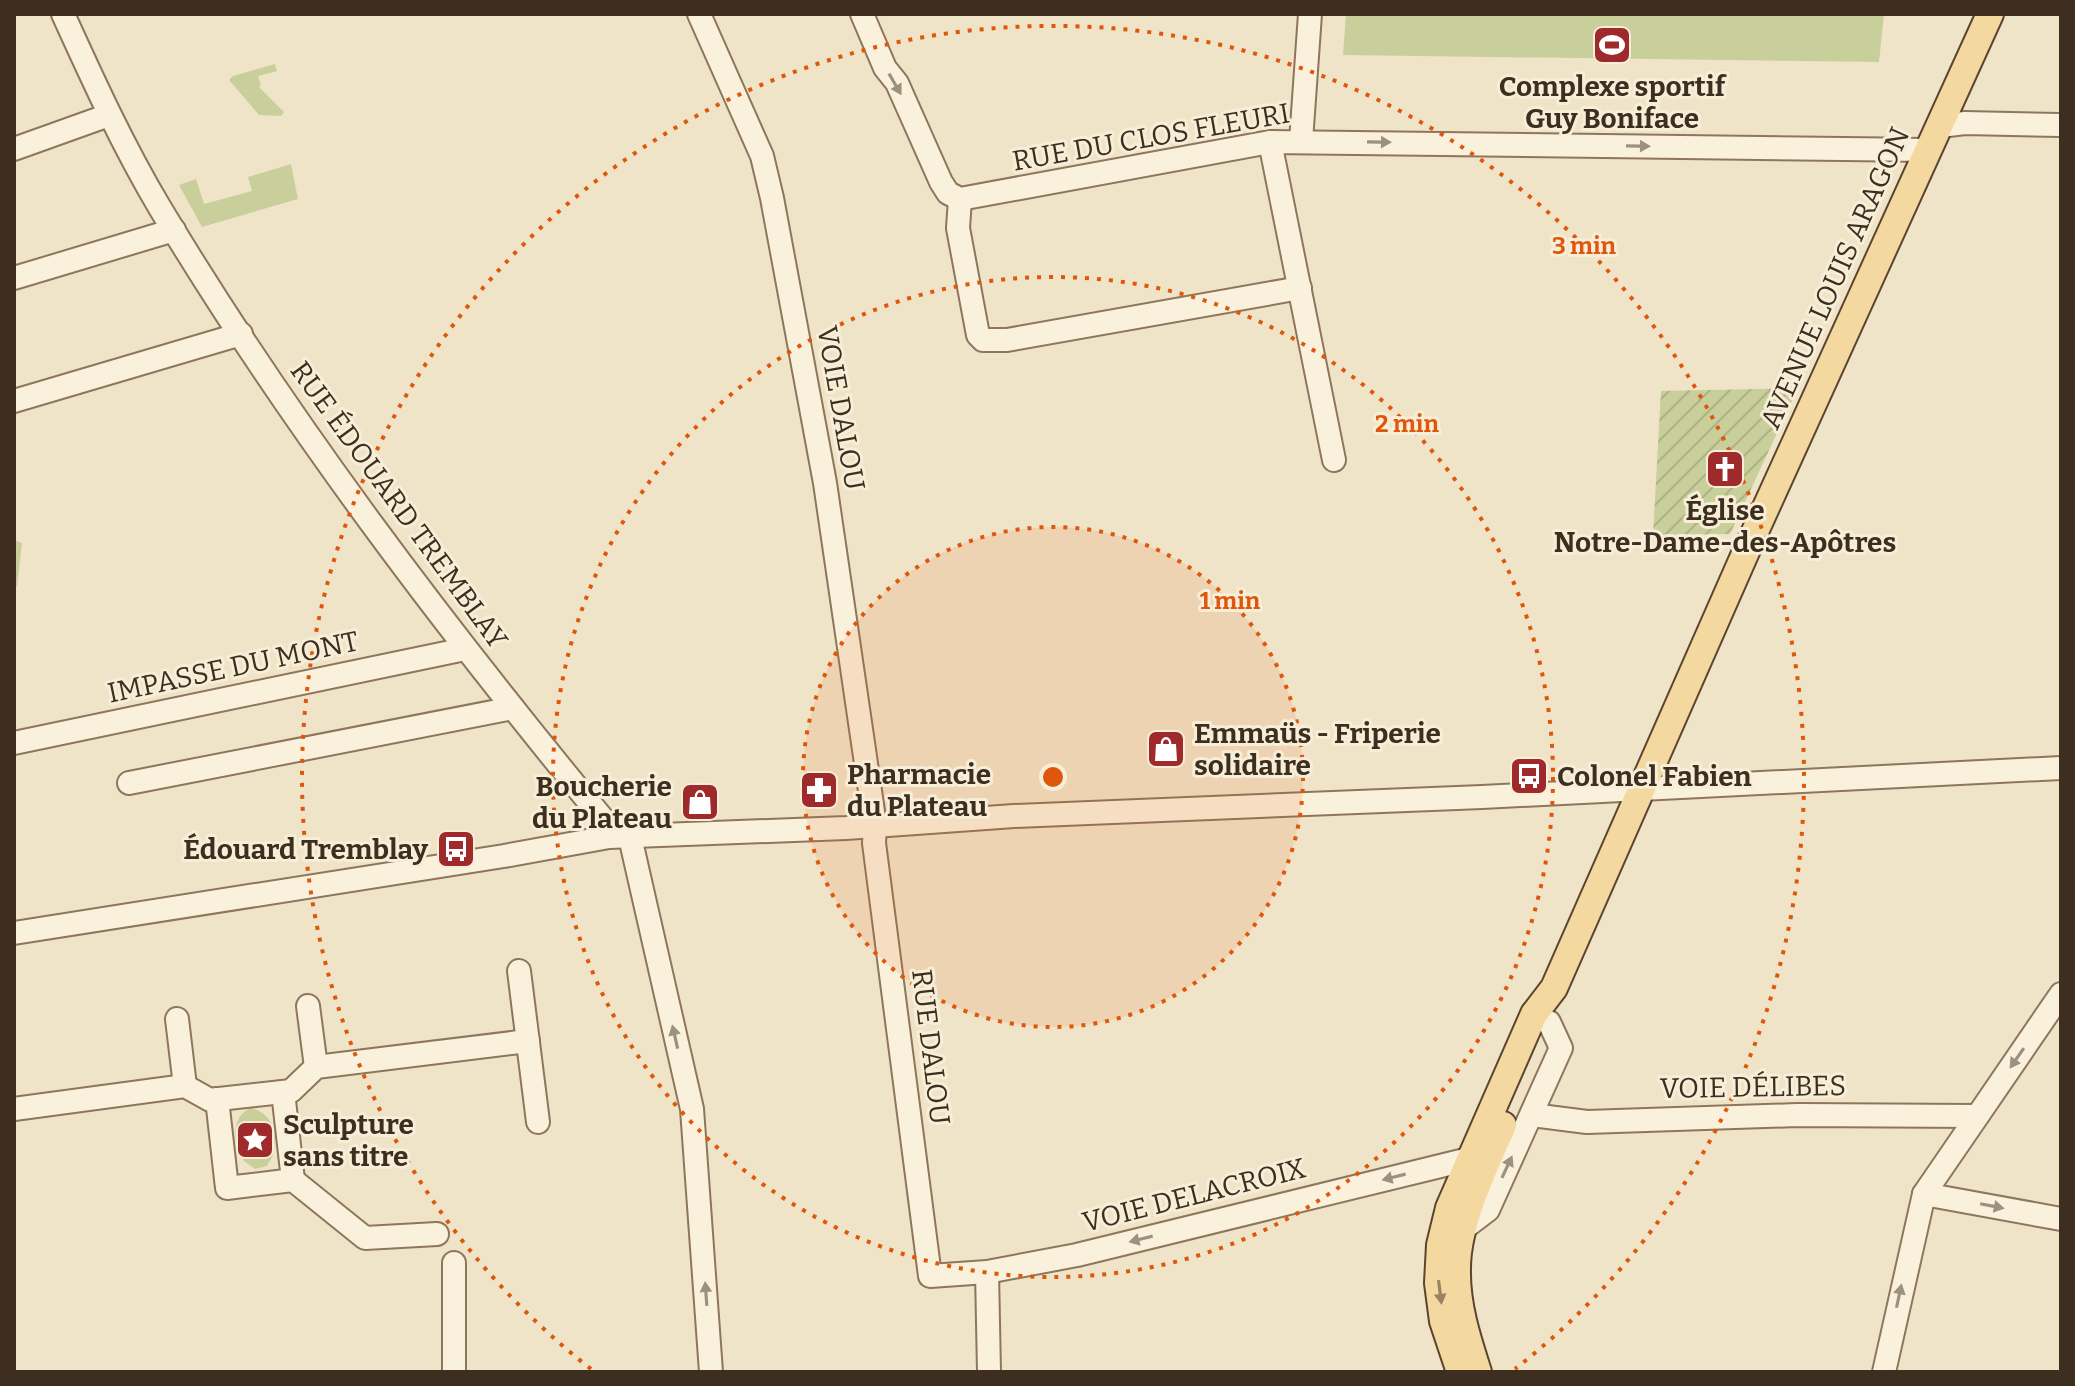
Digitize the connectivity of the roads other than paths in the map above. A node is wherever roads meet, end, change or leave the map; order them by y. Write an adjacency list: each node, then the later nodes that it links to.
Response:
1 (63, 14): 6 (street, RUE ÉDOUARD TREMBLAY)
2 (699, 14): 25 (street, VOIE DALOU)
3 (862, 14): 12 (street, one-way to 12)
4 (1310, 14): 9 (street)
5 (1990, 14): 8 (main road, AVENUE LOUIS ARAGON)
6 (109, 115): 11 (street); 13 (street, RUE ÉDOUARD TREMBLAY)
7 (2061, 125): 8 (street, RUE DU CLOS FLEURI)
8 (1934, 138): 9 (street, RUE DU CLOS FLEURI, one-way to 8); 24 (main road, AVENUE LOUIS ARAGON)
9 (1301, 141): 10 (street, RUE DU CLOS FLEURI)
10 (1270, 142): 12 (street, RUE DU CLOS FLEURI); 15 (street)
11 (14, 149)
12 (960, 199): 15 (street)
13 (174, 230): 14 (street); 16 (street, RUE ÉDOUARD TREMBLAY)
14 (14, 278)
15 (1300, 288): 18 (street)
16 (241, 334): 17 (street); 19 (street, RUE ÉDOUARD TREMBLAY)
17 (14, 401)
18 (1334, 460)
19 (465, 649): 20 (street, RUE ÉDOUARD TREMBLAY); 21 (street, IMPASSE DU MONT)
20 (513, 708): 23 (street); 26 (street, RUE ÉDOUARD TREMBLAY)
21 (14, 743)
22 (2061, 768): 24 (street)
23 (129, 783)
24 (1643, 789): 25 (street); 29 (main road, AVENUE LOUIS ARAGON)
25 (875, 825): 26 (street); 51 (street, RUE DALOU)
26 (620, 837): 27 (street); 53 (street, RUE ÉDOUARD TREMBLAY, one-way to 26)
27 (14, 933)
28 (519, 971): 34 (street)
29 (1554, 988): 33 (main road); 43 (main road)
30 (2061, 994): 41 (street, one-way to 41)
31 (308, 1006): 35 (street)
32 (177, 1019): 36 (street)
33 (1549, 1022): 40 (street); 47 (main road)
34 (528, 1041): 35 (street); 42 (street)
35 (316, 1067): 37 (street)
36 (185, 1086): 38 (street); 39 (street)
37 (283, 1092): 38 (street); 44 (street)
38 (217, 1099): 44 (street)
39 (14, 1109)
40 (1532, 1115): 41 (street, VOIE DÉLIBES); 47 (street, one-way to 40)
41 (1977, 1116): 45 (street)
42 (538, 1122)
43 (1469, 1159): 50 (street, VOIE DELACROIX, one-way to 50); 55 (main road, one-way to 55)
44 (293, 1180): 48 (street)
45 (1924, 1194): 46 (street, one-way to 46); 57 (street, one-way to 45)
46 (2061, 1219)
47 (1463, 1229): 56 (main road)
48 (437, 1234)
49 (454, 1263): 52 (street)
50 (987, 1272): 51 (street, VOIE DELACROIX); 54 (street)
51 (930, 1276)
52 (454, 1372)
53 (711, 1372)
54 (989, 1372)
55 (1460, 1372)
56 (1478, 1372)
57 (1884, 1372)

